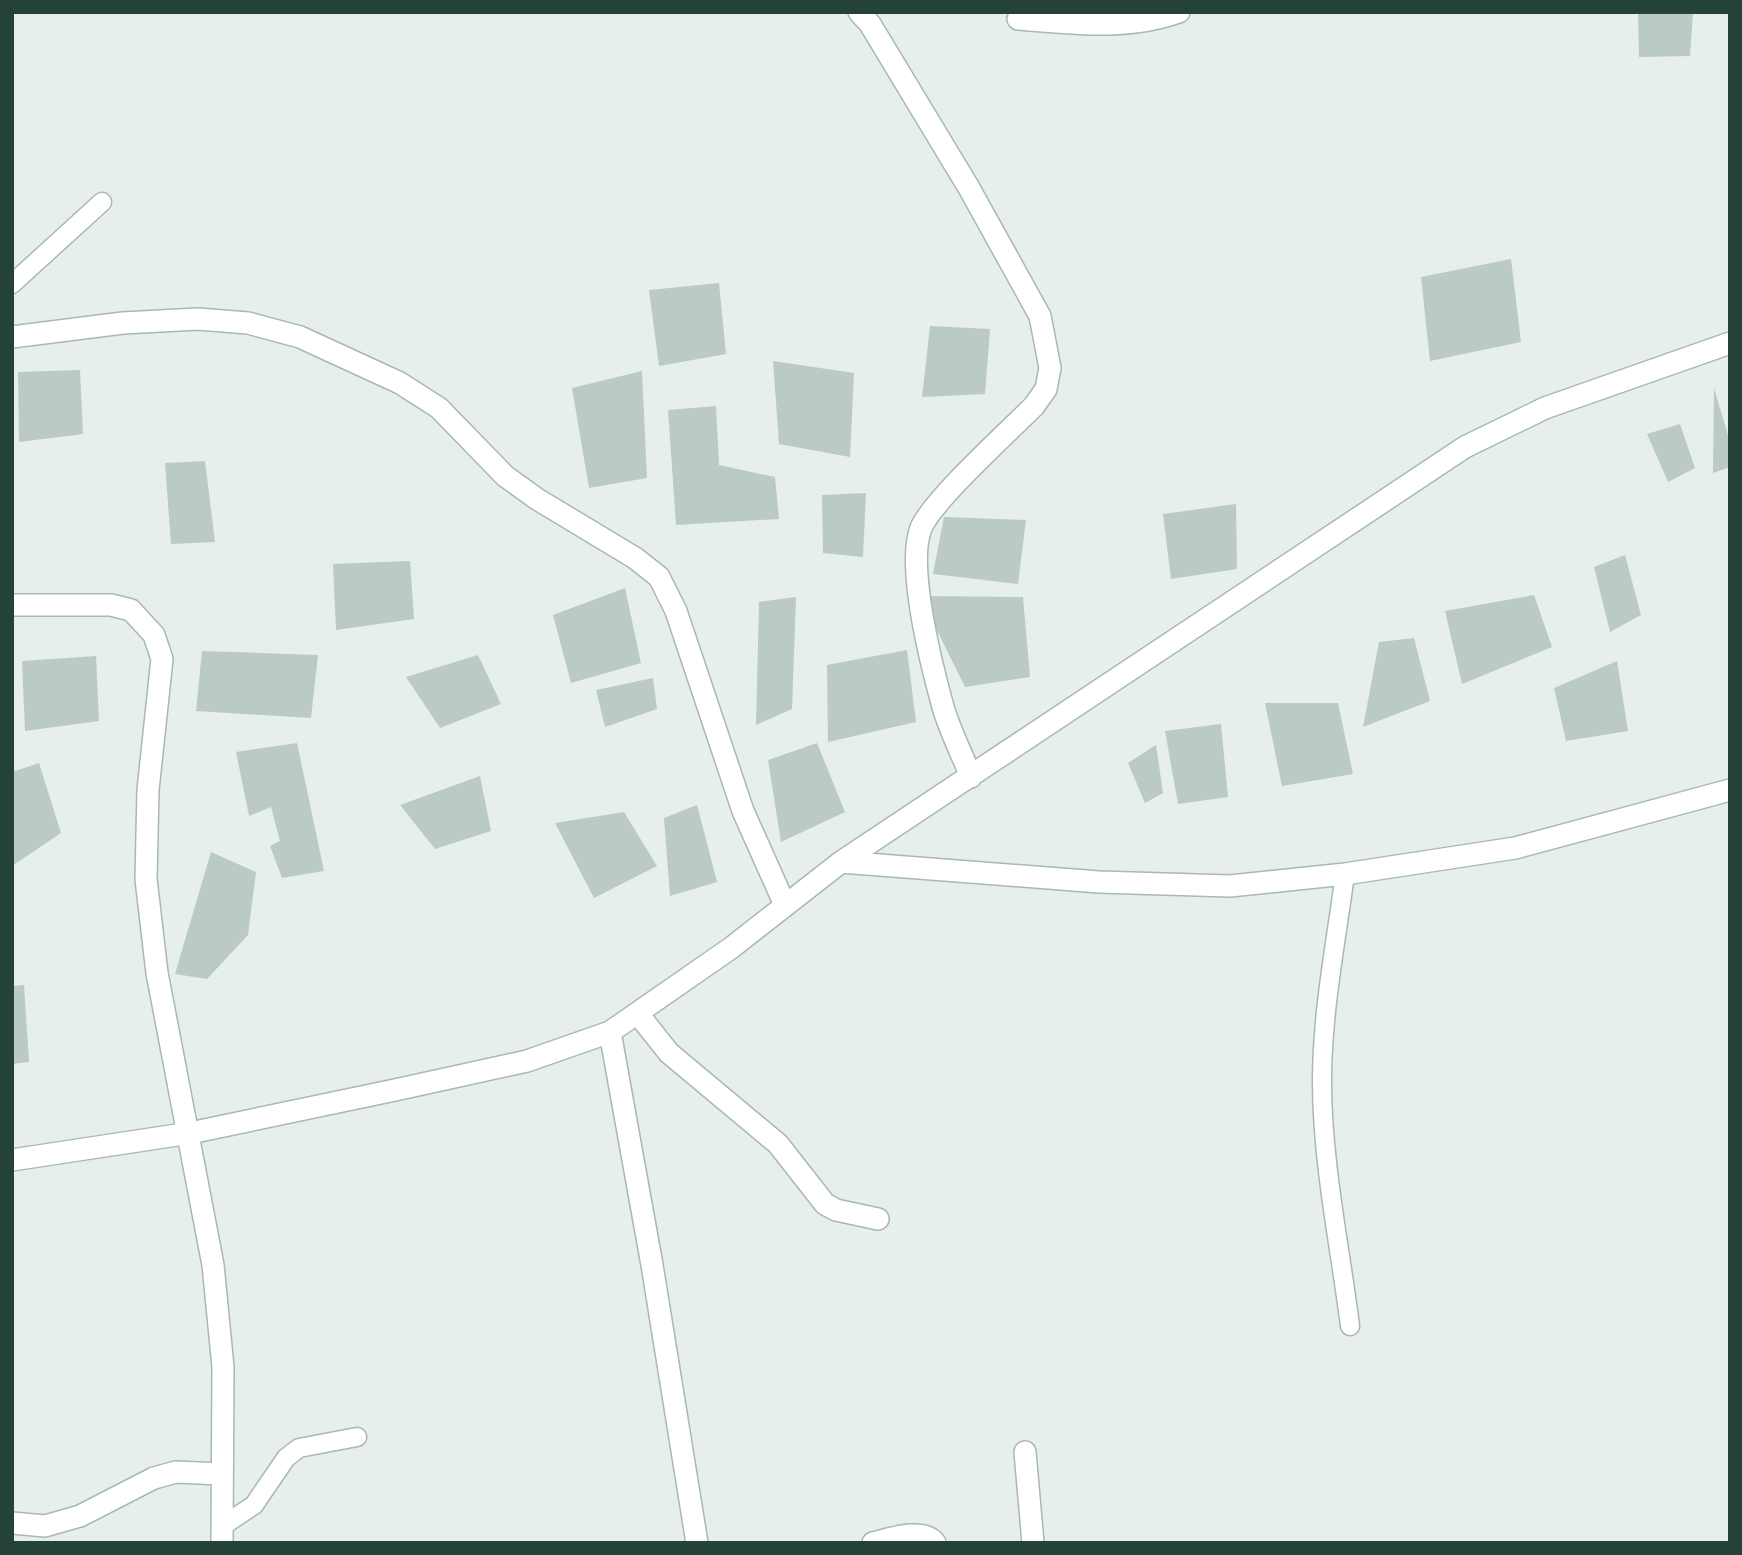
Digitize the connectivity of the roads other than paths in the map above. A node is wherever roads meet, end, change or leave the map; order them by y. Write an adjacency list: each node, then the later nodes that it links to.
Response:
1 (859, 12): 9 (street)
2 (1179, 12): 3 (street)
3 (1018, 19)
4 (102, 202): 5 (lane)
5 (12, 284)
6 (12, 337): 13 (street)
7 (1730, 343): 9 (street)
8 (12, 605): 16 (street)
9 (971, 777): 11 (street)
10 (1730, 790): 12 (street)
11 (841, 862): 12 (street); 13 (street)
12 (1345, 874): 19 (lane)
13 (785, 905): 14 (street)
14 (638, 1014): 15 (street); 18 (street)
15 (610, 1032): 16 (street); 25 (street)
16 (190, 1133): 17 (street); 22 (street)
17 (12, 1160)
18 (878, 1219)
19 (1350, 1326)
20 (357, 1437): 24 (lane)
21 (1025, 1452): 28 (street)
22 (221, 1474): 23 (street); 24 (street)
23 (12, 1523)
24 (221, 1535)
25 (697, 1543)
26 (873, 1543): 27 (street)
27 (935, 1543)
28 (1033, 1543)

